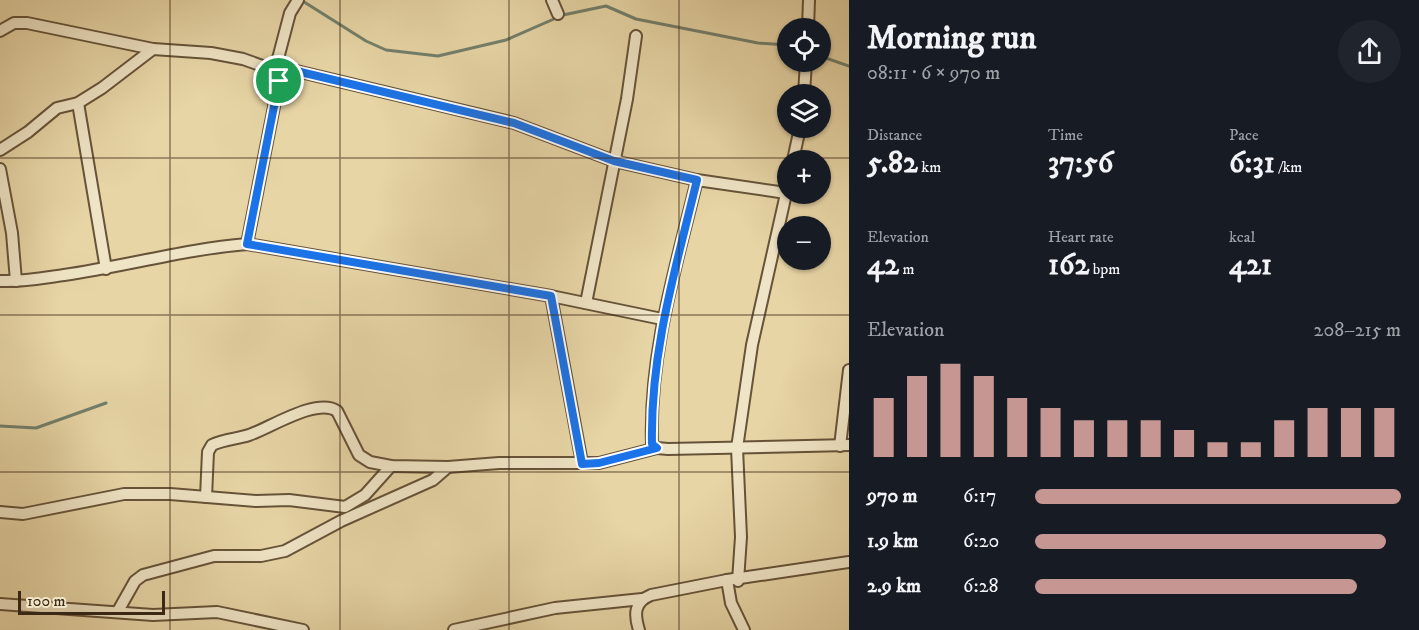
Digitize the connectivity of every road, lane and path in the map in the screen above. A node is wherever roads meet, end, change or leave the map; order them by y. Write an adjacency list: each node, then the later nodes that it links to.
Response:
1 (298, 0): 11 (street)
2 (552, 0): 4 (street)
3 (809, 0): 5 (street)
4 (558, 14)
5 (808, 18)
6 (0, 21): 7 (street)
7 (14, 24): 8 (street); 10 (street)
8 (0, 31)
9 (636, 36): 14 (street)
10 (153, 49): 11 (street); 12 (street)
11 (279, 71): 14 (street); 19 (street)
12 (78, 103): 13 (street); 20 (street)
13 (0, 150)
14 (614, 161): 16 (street); 24 (street)
15 (0, 169): 22 (street)
16 (697, 180): 17 (street); 25 (street)
17 (777, 188)
18 (784, 204): 29 (street)
19 (247, 244): 20 (street); 23 (street)
20 (106, 269): 22 (street)
21 (0, 281): 22 (street)
22 (15, 281)
23 (551, 296): 24 (street); 30 (street)
24 (586, 303): 25 (street)
25 (662, 319): 28 (street)
26 (849, 370): 27 (street)
27 (845, 445): 29 (street)
28 (657, 448): 29 (street); 30 (street)
29 (737, 448): 36 (street)
30 (582, 464): 32 (street)
31 (392, 466): 32 (street); 33 (street); 33 (street)
32 (448, 467): 39 (street)
33 (206, 497): 34 (street)
34 (0, 512)
35 (849, 562): 36 (street)
36 (732, 580): 37 (street); 43 (street)
37 (642, 599): 41 (street); 42 (street)
38 (0, 604): 39 (street)
39 (118, 611): 40 (street)
40 (303, 630)
41 (454, 630)
42 (639, 630)
43 (744, 630)

